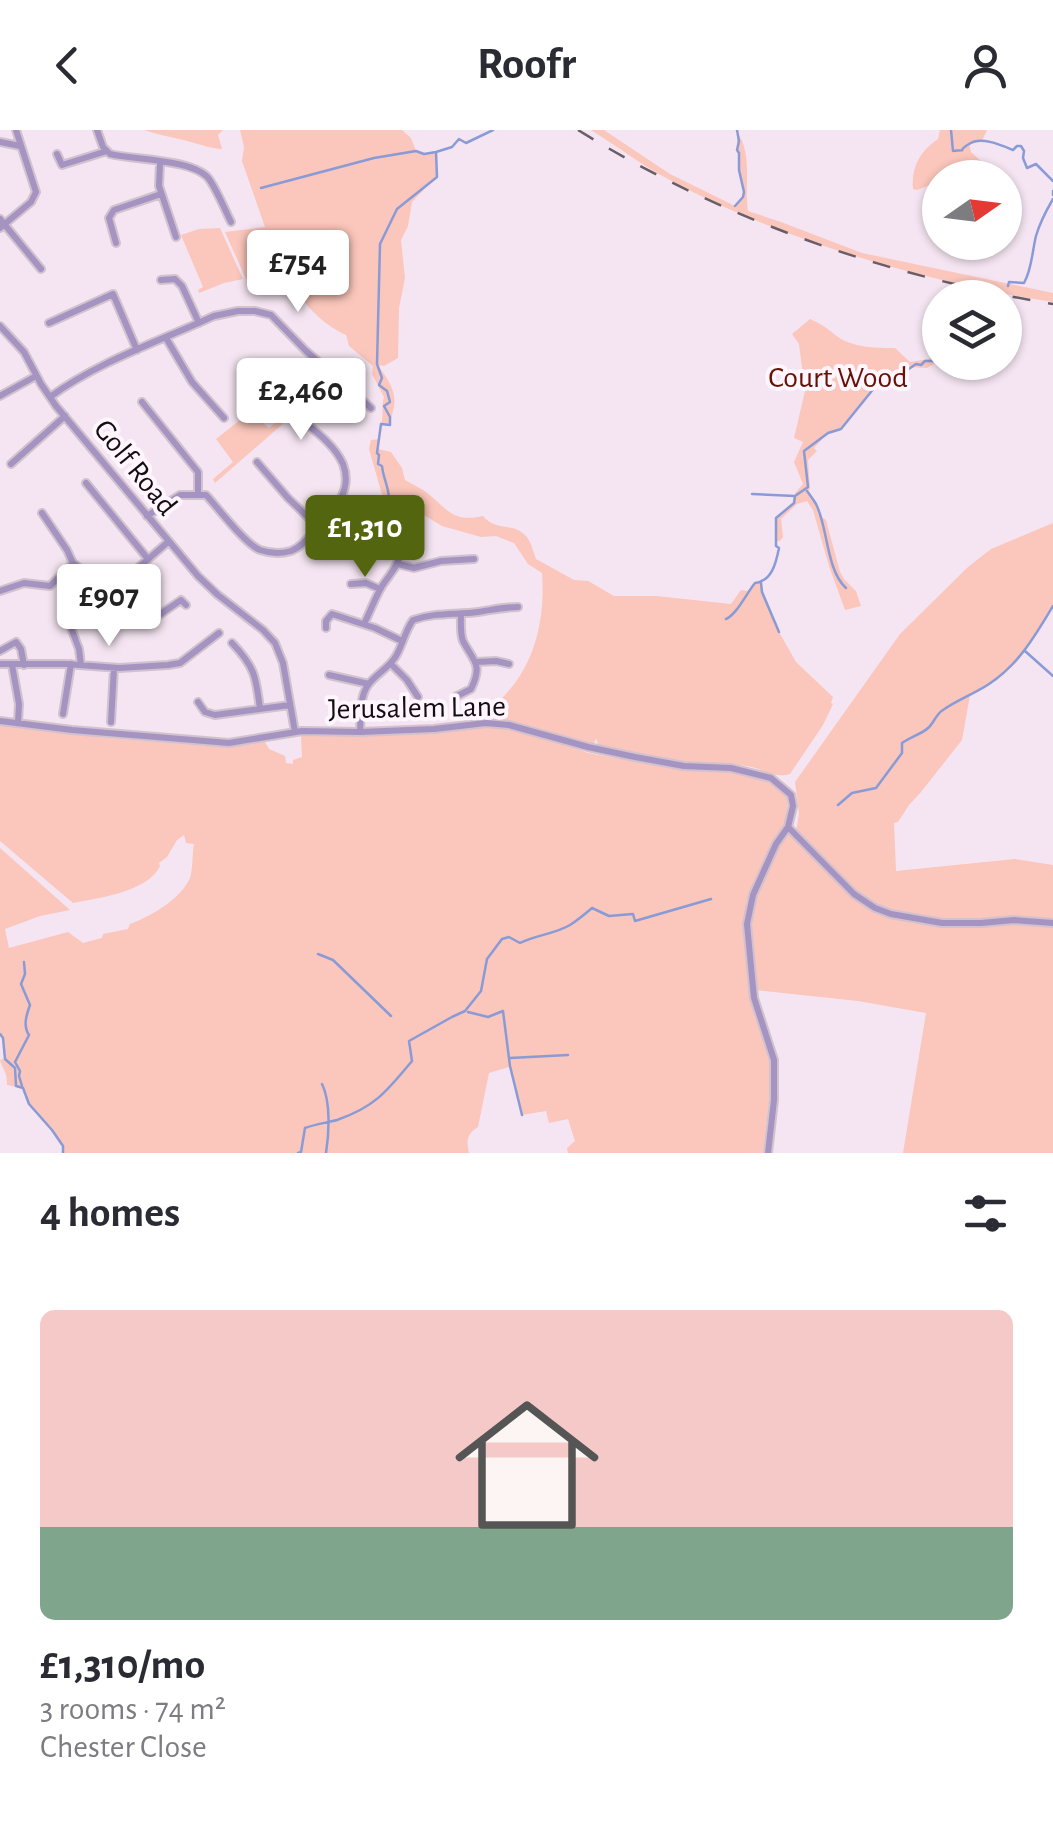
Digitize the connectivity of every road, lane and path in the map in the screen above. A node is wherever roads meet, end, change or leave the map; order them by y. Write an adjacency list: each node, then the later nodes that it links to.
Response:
1 (16, 130): 4 (street)
2 (97, 130): 5 (street)
3 (0, 142): 4 (street)
4 (21, 146): 10 (street)
5 (107, 151): 6 (street); 7 (street)
6 (58, 154)
7 (160, 162): 8 (street); 9 (street)
8 (161, 194): 11 (street); 12 (street)
9 (231, 222)
10 (1, 224): 13 (street)
11 (176, 237)
12 (116, 242)
13 (41, 269)
14 (161, 280): 16 (street)
15 (49, 322): 19 (street)
16 (199, 323): 18 (street); 21 (street)
17 (0, 326): 22 (street, Golf Road)
18 (166, 338): 19 (street); 29 (street)
19 (138, 350): 24 (street)
20 (251, 370): 27 (street)
21 (331, 372): 26 (street); 27 (street)
22 (36, 376): 23 (street); 24 (street, Golf Road)
23 (0, 396)
24 (50, 397): 28 (street, Golf Road)
25 (142, 402): 33 (street)
26 (371, 408)
27 (295, 415): 36 (street)
28 (65, 416): 31 (street); 35 (street, Golf Road)
29 (224, 418)
30 (257, 462): 36 (street)
31 (11, 464)
32 (86, 483): 39 (street)
33 (198, 494): 35 (street); 36 (street)
34 (42, 513): 41 (street)
35 (147, 516): 38 (street, Golf Road)
36 (318, 527)
37 (388, 534): 42 (street)
38 (168, 542): 39 (street); 71 (street, Golf Road)
39 (148, 559): 47 (street)
40 (474, 559): 42 (street)
41 (73, 564): 43 (street); 46 (street)
42 (398, 564): 45 (street)
43 (94, 579)
44 (351, 584): 45 (street)
45 (380, 589): 50 (street)
46 (0, 590)
47 (186, 605)
48 (518, 607): 49 (street)
49 (461, 614): 54 (street); 57 (street)
50 (364, 624): 52 (street); 54 (street)
51 (70, 625): 64 (street)
52 (326, 628)
53 (219, 632): 65 (street)
54 (402, 641): 60 (street)
55 (232, 644): 72 (street)
56 (0, 650): 63 (street)
57 (476, 662): 61 (street); 68 (street)
58 (0, 664): 62 (street)
59 (71, 664): 63 (street); 64 (street); 73 (street)
60 (390, 664): 67 (street); 69 (street)
61 (509, 664)
62 (12, 665): 63 (street); 75 (street)
63 (24, 665)
64 (81, 665): 65 (street)
65 (114, 668): 76 (street)
66 (329, 676): 67 (street)
67 (369, 684): 78 (street)
68 (455, 696)
69 (418, 697)
70 (198, 702): 72 (street)
71 (290, 705): 72 (street); 77 (street, Golf Road)
72 (260, 709)
73 (63, 714)
74 (0, 721): 75 (street, Jerusalem Lane)
75 (18, 722): 77 (street, Jerusalem Lane)
76 (111, 722)
77 (294, 732): 78 (street, Jerusalem Lane)
78 (360, 732): 79 (street, Jerusalem Lane)
79 (788, 827): 80 (street); 81 (street)
80 (1053, 922)
81 (768, 1153)

